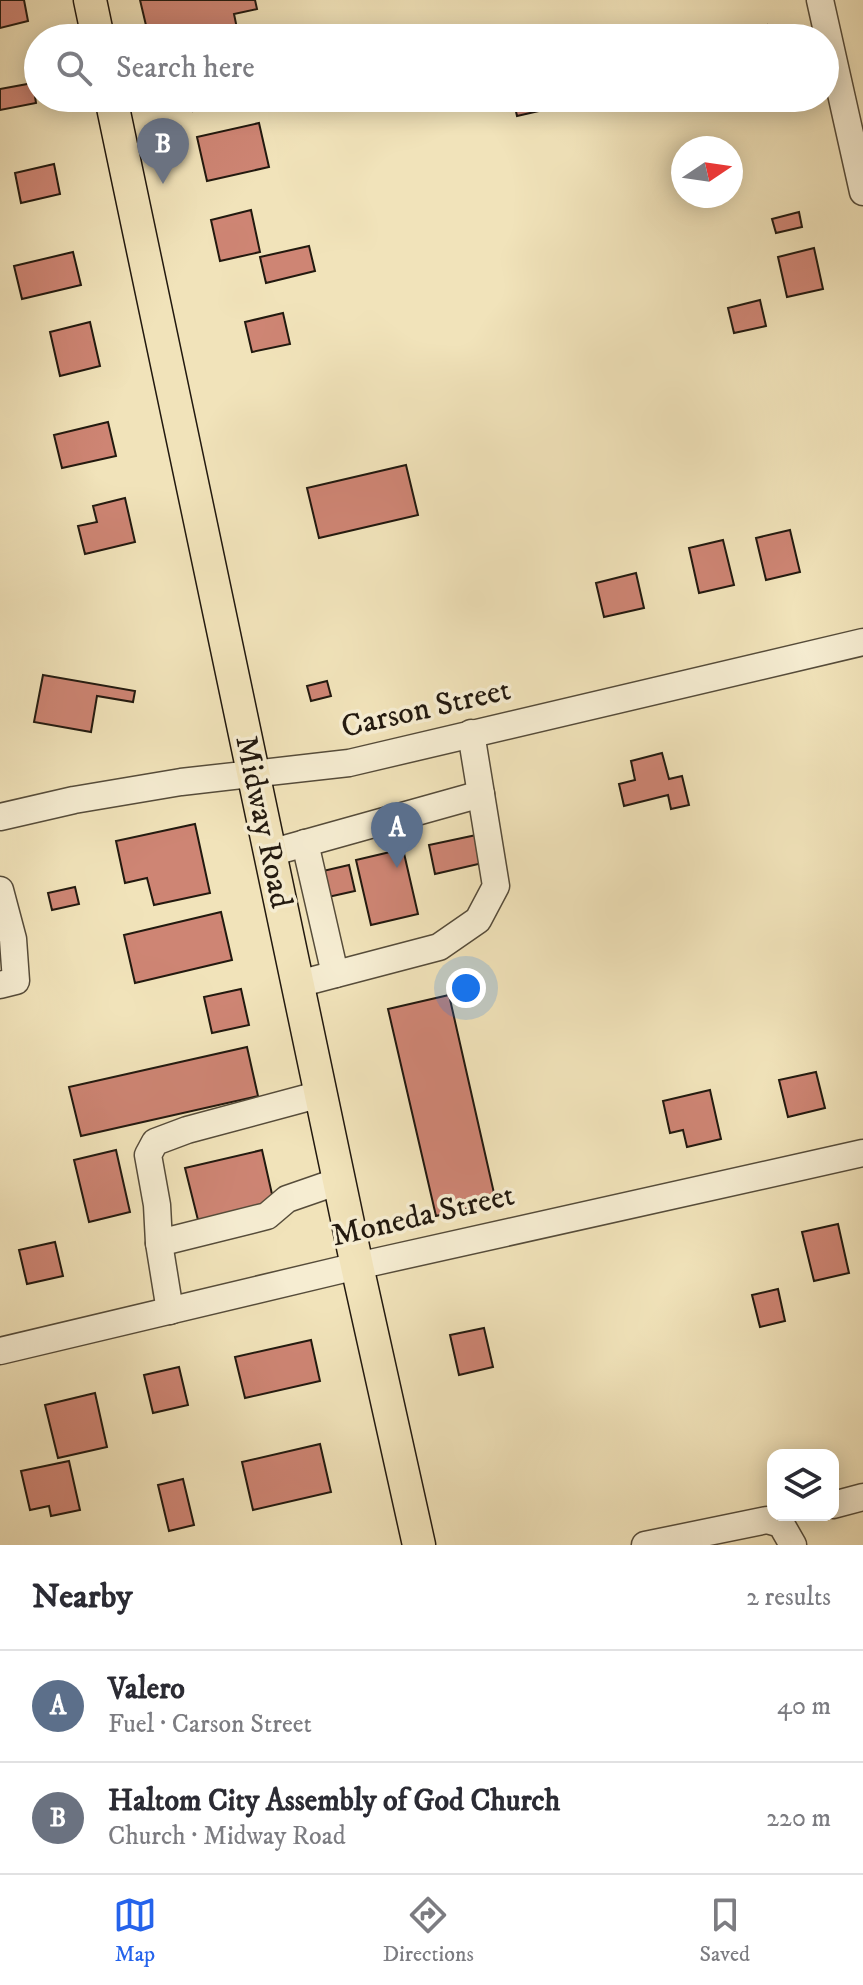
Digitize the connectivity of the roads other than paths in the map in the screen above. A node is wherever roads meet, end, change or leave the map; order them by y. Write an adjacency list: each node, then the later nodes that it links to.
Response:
1 (90, 0): 3 (main road)
2 (820, 0): 4 (street)
3 (95, 24)
4 (825, 24)
5 (839, 85): 7 (street)
6 (114, 112): 10 (main road, Midway Road)
7 (863, 192)
8 (863, 642): 9 (street, Carson Street)
9 (471, 733): 10 (street, Carson Street); 11 (street)
10 (254, 775): 12 (street, Carson Street); 14 (main road, Midway Road)
11 (481, 794): 13 (street); 16 (street)
12 (0, 817)
13 (305, 843): 14 (street); 16 (street)
14 (270, 853): 17 (main road, Midway Road)
15 (0, 890): 18 (street)
16 (335, 974): 17 (street)
17 (298, 984): 19 (main road, Midway Road)
18 (0, 985)
19 (321, 1094): 21 (main road, Midway Road); 22 (street)
20 (863, 1153): 23 (street, Moneda Street)
21 (339, 1181): 22 (street); 23 (main road, Midway Road)
22 (159, 1243): 24 (street)
23 (357, 1266): 24 (street, Moneda Street); 30 (main road, Midway Road)
24 (170, 1311): 25 (street, Moneda Street)
25 (0, 1351)
26 (863, 1497): 27 (street)
27 (839, 1503)
28 (767, 1520): 31 (street)
29 (780, 1521): 32 (street)
30 (419, 1545)
31 (645, 1545)
32 (793, 1545)

